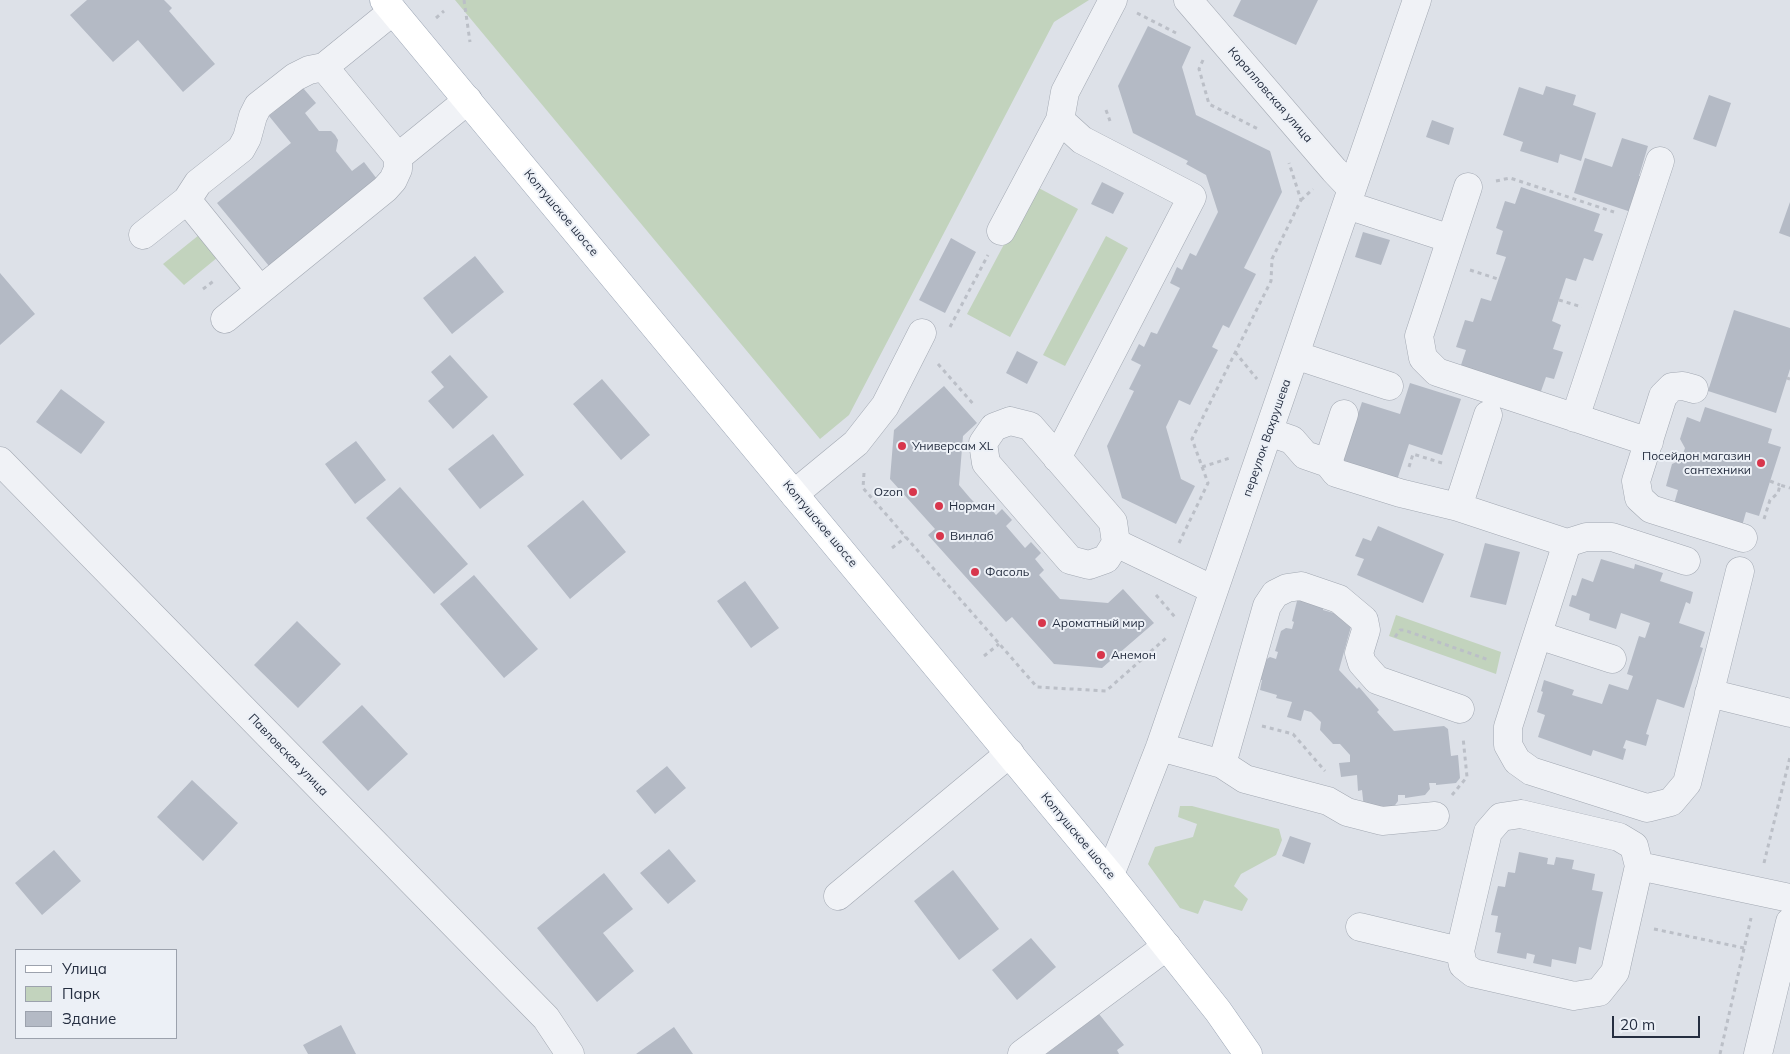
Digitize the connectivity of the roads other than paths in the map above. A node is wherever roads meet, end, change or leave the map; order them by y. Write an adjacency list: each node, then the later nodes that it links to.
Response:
1 (1113, 0): 7 (street)
2 (1188, 0): 11 (street, Коралловская улица)
3 (1417, 0): 11 (street, переулок Вахрушева)
4 (389, 6): 5 (street); 6 (main road, Колтушское шоссе)
5 (324, 67): 8 (street); 12 (street)
6 (468, 100): 8 (street); 30 (main road, Колтушское шоссе)
7 (1052, 109): 13 (street); 27 (street)
8 (398, 157): 16 (street)
9 (1660, 161): 24 (street)
10 (1468, 186): 15 (street)
11 (1350, 197): 15 (street); 19 (street, переулок Вахрушева)
12 (187, 200): 14 (street); 16 (street)
13 (1001, 231)
14 (143, 236)
15 (1451, 239): 24 (street)
16 (260, 290): 17 (street)
17 (225, 318)
18 (934, 334): 30 (street)
19 (1295, 355): 20 (street); 25 (street, переулок Вахрушева)
20 (1389, 386)
21 (1694, 389): 26 (street)
22 (1344, 414): 29 (street)
23 (1488, 415): 31 (street)
24 (1575, 418): 26 (street)
25 (1269, 432): 29 (street); 37 (street, переулок Вахрушева)
26 (1649, 442): 32 (street)
27 (1057, 458): 34 (street); 34 (street)
28 (0, 461): 56 (street, Павловская улица)
29 (1328, 463): 31 (street)
30 (794, 494): 44 (main road, Колтушское шоссе)
31 (1458, 507): 33 (street)
32 (1743, 538)
33 (1567, 542): 35 (street); 38 (street)
34 (1116, 543): 37 (street)
35 (1686, 561)
36 (1740, 571): 40 (street)
37 (1214, 590): 43 (street, переулок Вахрушева)
38 (1538, 635): 39 (street); 40 (street)
39 (1612, 659)
40 (1710, 693): 42 (street)
41 (1460, 709): 45 (street)
42 (1790, 713)
43 (1160, 747): 45 (street); 48 (street, переулок Вахрушева)
44 (1010, 753): 48 (main road, Колтушское шоссе); 49 (street)
45 (1222, 764): 46 (street)
46 (1435, 816)
47 (1639, 866): 50 (street); 54 (street); 54 (street)
48 (1110, 875): 53 (main road, Колтушское шоссе)
49 (838, 896)
50 (1790, 898)
51 (1790, 922): 55 (street)
52 (1360, 927): 54 (street)
53 (1167, 946): 57 (street); 58 (main road, Колтушское шоссе)
54 (1460, 951)
55 (1780, 1010): 59 (street)
56 (570, 1054)
57 (1022, 1054)
58 (1248, 1054)
59 (1758, 1054)

